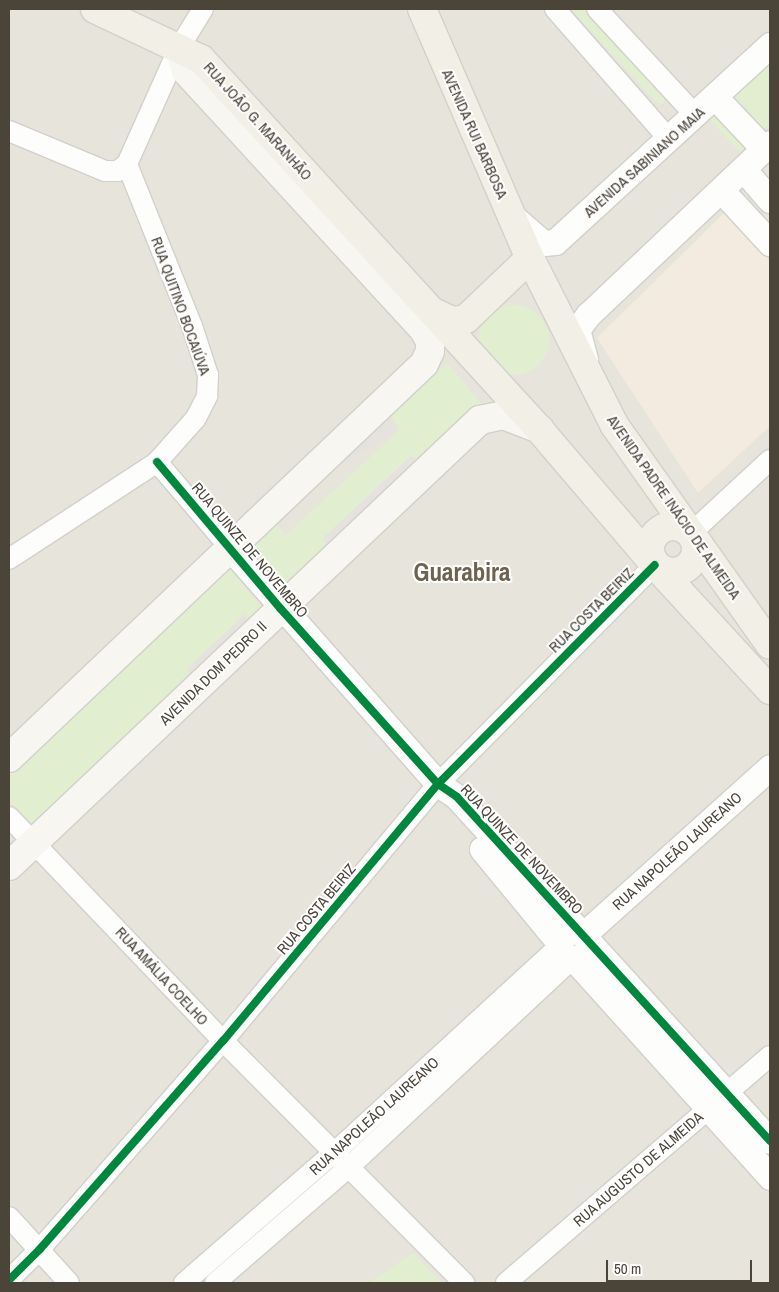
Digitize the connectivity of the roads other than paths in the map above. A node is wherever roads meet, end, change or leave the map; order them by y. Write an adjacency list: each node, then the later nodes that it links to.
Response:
1 (95, 9): 7 (main road)
2 (203, 9): 7 (street)
3 (422, 9): 17 (main road, AVENIDA RUI BARBOSA)
4 (555, 9): 11 (street)
5 (597, 9): 9 (street)
6 (770, 45): 8 (street, AVENIDA SABINIANO MAIA)
7 (179, 48): 13 (street); 20 (main road, RUA JOÃO G. MARANHÃO); 26 (main road, RUA JOÃO G. MARANHÃO)
8 (715, 97): 9 (street, AVENIDA SABINIANO MAIA); 12 (street)
9 (695, 115): 11 (street, AVENIDA SABINIANO MAIA)
10 (9, 131): 13 (street)
11 (669, 139): 17 (street, AVENIDA SABINIANO MAIA)
12 (767, 146): 14 (street)
13 (127, 164): 24 (street, RUA QUITINO BOCAIÚVA)
14 (744, 170): 15 (street); 16 (street)
15 (722, 191): 18 (street); 21 (street)
16 (770, 200)
17 (513, 217): 19 (main road, AVENIDA RUI BARBOSA)
18 (770, 243)
19 (530, 258): 20 (main road); 21 (main road, AVENIDA PADRE INÁCIO DE ALMEIDA)
20 (433, 312): 22 (main road, RUA JOÃO G. MARANHÃO)
21 (594, 385): 25 (main road, AVENIDA PADRE INÁCIO DE ALMEIDA)
22 (539, 429): 28 (main road); 29 (main road, AVENIDA DOM PEDRO II)
23 (770, 460): 25 (street)
24 (157, 462): 26 (street, RUA QUINZE DE NOVEMBRO); 27 (street, RUA QUITINO BOCAIÚVA)
25 (690, 534): 28 (main road); 30 (main road, AVENIDA PADRE INÁCIO DE ALMEIDA)
26 (231, 549): 29 (street, RUA QUINZE DE NOVEMBRO); 32 (main road)
27 (9, 559)
28 (655, 565): 31 (main road); 34 (street, RUA COSTA BEIRIZ)
29 (280, 608): 34 (street, RUA QUINZE DE NOVEMBRO); 36 (main road, AVENIDA DOM PEDRO II)
30 (770, 644)
31 (770, 690)
32 (9, 758)
33 (770, 767): 38 (street, RUA NAPOLEÃO LAUREANO)
34 (438, 784): 38 (street, RUA QUINZE DE NOVEMBRO); 39 (street, RUA COSTA BEIRIZ)
35 (9, 817): 36 (street, RUA AMÁLIA COELHO)
36 (34, 842): 37 (main road, AVENIDA DOM PEDRO II); 39 (street, RUA AMÁLIA COELHO)
37 (9, 866)
38 (572, 946): 41 (street, RUA QUINZE DE NOVEMBRO); 43 (street, RUA NAPOLEÃO LAUREANO); 44 (street, RUA NAPOLEÃO LAUREANO)
39 (223, 1041): 43 (street, RUA AMÁLIA COELHO); 47 (street, RUA COSTA BEIRIZ)
40 (770, 1056): 41 (street, RUA AUGUSTO DE ALMEIDA)
41 (718, 1100): 42 (street, RUA QUINZE DE NOVEMBRO); 45 (street, RUA QUINZE DE NOVEMBRO); 53 (street, RUA AUGUSTO DE ALMEIDA)
42 (770, 1141)
43 (336, 1151): 44 (street, RUA AMÁLIA COELHO); 50 (street, RUA NAPOLEÃO LAUREANO)
44 (350, 1166): 51 (street, RUA NAPOLEÃO LAUREANO); 52 (street, RUA AMÁLIA COELHO)
45 (770, 1177)
46 (9, 1217): 47 (street)
47 (40, 1250): 48 (street, RUA COSTA BEIRIZ); 49 (street)
48 (9, 1280)
49 (69, 1283)
50 (184, 1283)
51 (214, 1283)
52 (464, 1283)
53 (506, 1283)

